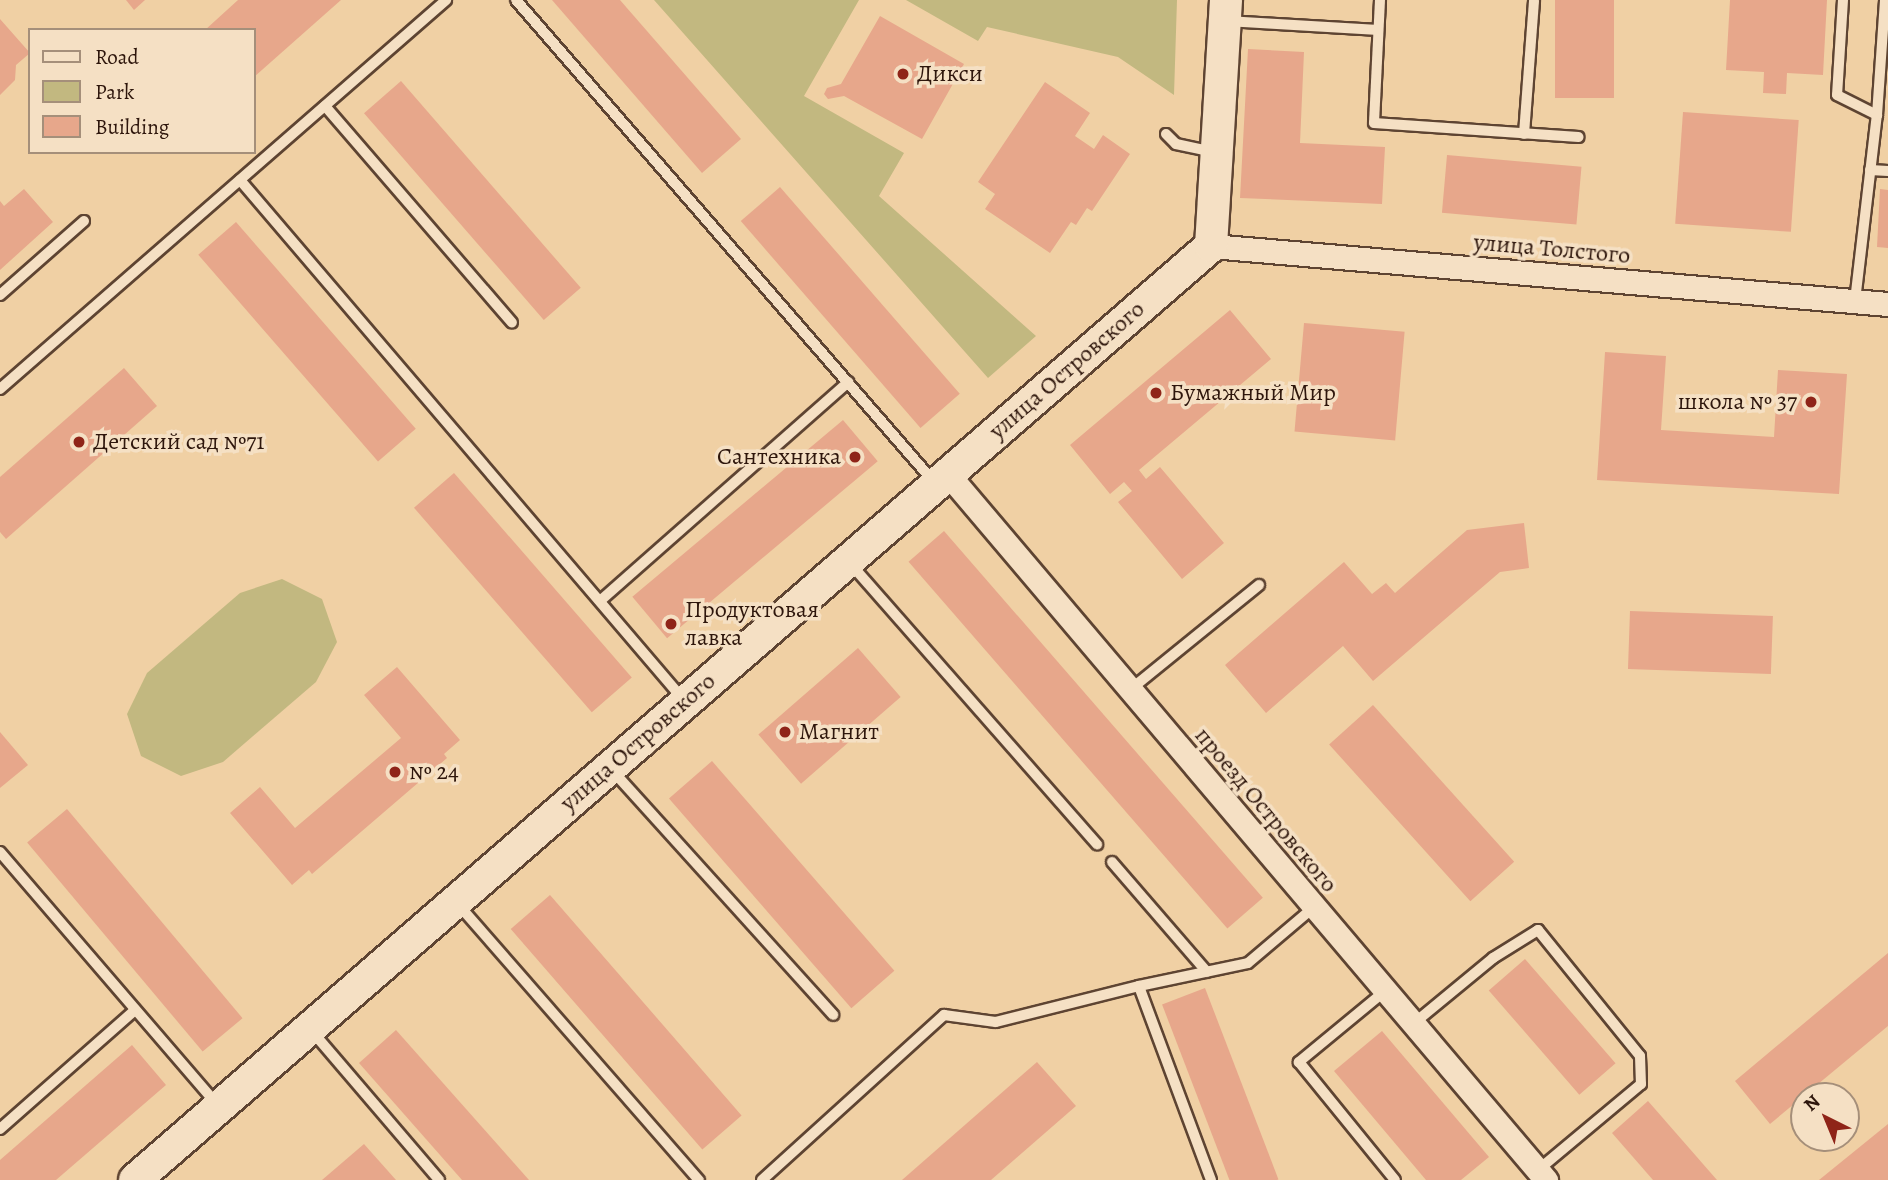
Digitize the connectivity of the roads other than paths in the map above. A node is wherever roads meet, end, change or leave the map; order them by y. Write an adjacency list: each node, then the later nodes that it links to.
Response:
1 (446, 0): 10 (lane)
2 (516, 0): 25 (lane)
3 (1380, 0): 9 (lane)
4 (1534, 0): 13 (lane)
5 (1843, 0): 11 (lane)
6 (1885, 0): 8 (lane)
7 (1225, 11): 9 (lane); 15 (street)
8 (1885, 29): 11 (lane)
9 (1378, 30): 13 (lane)
10 (325, 106): 18 (lane); 24 (lane)
11 (1877, 115): 16 (lane)
12 (1166, 134): 15 (lane)
13 (1524, 134): 14 (lane)
14 (1580, 137)
15 (1216, 152): 20 (street)
16 (1870, 170): 17 (lane); 22 (lane)
17 (1888, 172)
18 (240, 180): 26 (lane); 30 (lane)
19 (84, 220): 21 (lane)
20 (1211, 246): 22 (street, улица Толстого); 27 (street, улица Островского)
21 (0, 295)
22 (1855, 301): 23 (street, улица Толстого)
23 (1888, 304)
24 (512, 323)
25 (848, 382): 27 (lane); 30 (lane)
26 (0, 389)
27 (941, 478): 28 (street, улица Островского); 31 (street, проезд Островского)
28 (847, 560): 32 (street, улица Островского); 34 (lane)
29 (1259, 585): 31 (lane)
30 (600, 601): 32 (lane)
31 (1131, 689): 38 (street, проезд Островского)
32 (685, 701): 33 (street, улица Островского)
33 (609, 767): 37 (street, улица Островского); 43 (lane)
34 (1097, 844)
35 (0, 852): 42 (lane)
36 (1112, 862): 39 (lane)
37 (455, 901): 45 (street, улица Островского); 51 (lane)
38 (1314, 907): 39 (lane); 41 (street, проезд Островского)
39 (1207, 972): 40 (lane)
40 (1139, 986): 52 (lane); 53 (lane)
41 (1385, 991): 44 (street, проезд Островского); 54 (lane)
42 (135, 1010): 46 (lane); 47 (lane)
43 (833, 1016)
44 (1413, 1024): 48 (street, проезд Островского); 48 (lane)
45 (309, 1028): 46 (street, улица Островского); 50 (lane)
46 (219, 1107): 49 (street, улица Островского)
47 (0, 1129)
48 (1542, 1175)
49 (135, 1180)
50 (439, 1180)
51 (699, 1180)
52 (762, 1180)
53 (1212, 1180)
54 (1395, 1180)

